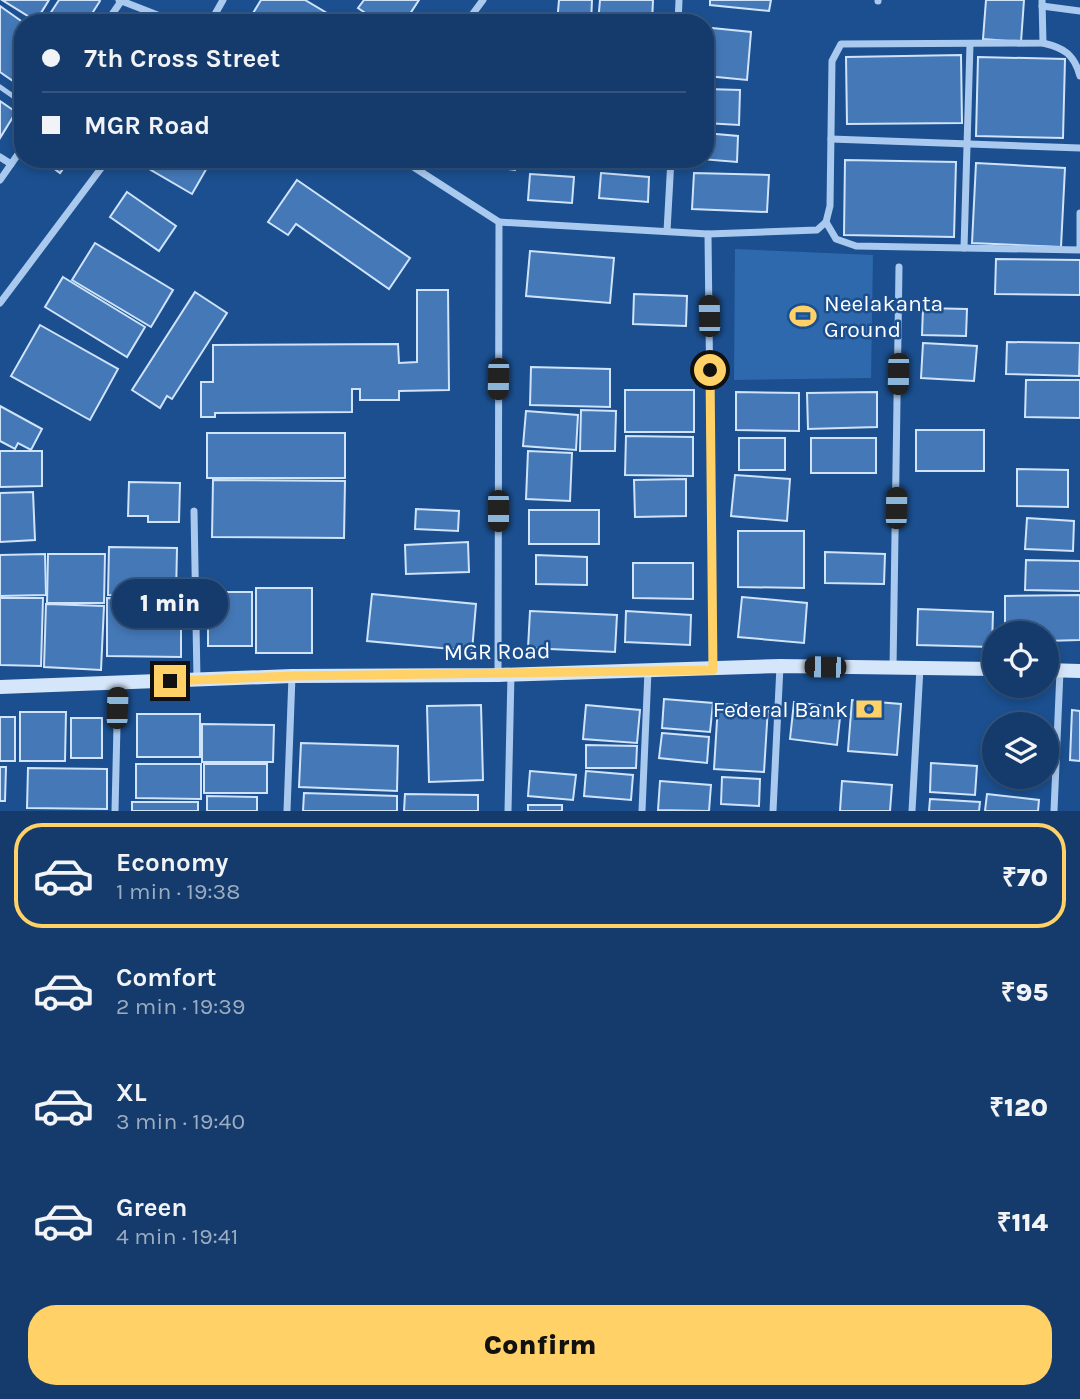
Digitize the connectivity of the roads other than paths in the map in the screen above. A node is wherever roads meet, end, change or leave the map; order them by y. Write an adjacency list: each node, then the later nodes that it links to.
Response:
1 (121, 0): 4 (street)
2 (1042, 3): 3 (street); 5 (street)
3 (1080, 11)
4 (156, 14)
5 (1043, 43): 6 (street); 7 (street)
6 (970, 44): 8 (street); 9 (street)
7 (1080, 76)
8 (831, 139): 9 (street); 20 (street)
9 (966, 144): 10 (street); 23 (street)
10 (1080, 148)
11 (0, 157): 13 (street)
12 (14, 160): 13 (street)
13 (11, 164): 17 (street)
14 (101, 168): 25 (street)
15 (415, 168): 19 (street)
16 (670, 168): 21 (street)
17 (0, 180)
18 (1080, 213): 23 (street)
19 (499, 222): 21 (street); 35 (street)
20 (826, 222): 22 (street); 23 (street)
21 (667, 231): 22 (street)
22 (708, 234): 31 (street)
23 (964, 248)
24 (899, 267): 29 (street)
25 (0, 303)
26 (194, 511): 37 (street)
27 (780, 666): 29 (street, MGR Road); 31 (street, MGR Road); 45 (street)
28 (920, 668): 29 (street, MGR Road); 30 (street, MGR Road); 46 (street)
29 (893, 669)
30 (982, 669)
31 (713, 670): 33 (street, MGR Road)
32 (1059, 670): 34 (street)
33 (648, 671): 35 (street, MGR Road); 44 (street)
34 (1080, 671)
35 (505, 674): 36 (street, MGR Road); 43 (street)
36 (292, 676): 37 (street, MGR Road); 42 (street)
37 (197, 680): 38 (street, MGR Road)
38 (118, 683): 39 (street, MGR Road); 41 (street)
39 (0, 687)
40 (1053, 698): 47 (street)
41 (115, 811)
42 (287, 811)
43 (508, 811)
44 (642, 811)
45 (773, 811)
46 (912, 811)
47 (1054, 811)

